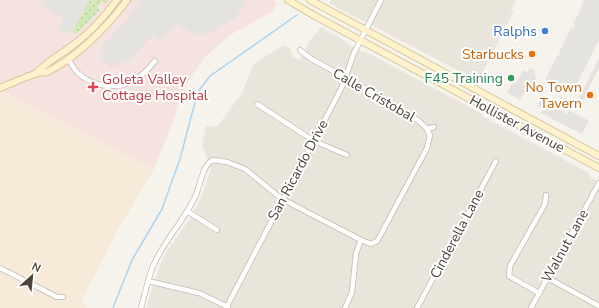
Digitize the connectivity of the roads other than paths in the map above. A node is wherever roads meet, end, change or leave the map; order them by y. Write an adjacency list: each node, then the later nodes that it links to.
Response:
1 (117, 0): 11 (main road)
2 (127, 0): 9 (main road)
3 (310, 0): 6 (main road, Hollister Avenue)
4 (381, 0): 6 (street, San Ricardo Drive)
5 (290, 1): 7 (main road, Hollister Avenue)
6 (365, 30): 7 (street, San Ricardo Drive); 19 (main road, Hollister Avenue)
7 (360, 40): 12 (street, San Ricardo Drive); 21 (main road, Hollister Avenue)
8 (300, 50): 12 (street, Calle Cristobal)
9 (68, 58): 10 (street); 11 (main road)
10 (155, 61)
11 (36, 73): 13 (main road)
12 (345, 77): 16 (street, Calle Cristobal); 17 (street, San Ricardo Drive)
13 (0, 88)
14 (257, 104): 17 (street)
15 (434, 127): 16 (street)
16 (427, 129): 27 (street, Calle Cristobal)
17 (314, 141): 18 (street); 24 (street, San Ricardo Drive)
18 (347, 155)
19 (599, 156)
20 (496, 161): 33 (street, Cinderella Lane)
21 (599, 168)
22 (599, 183): 29 (street, Walnut Lane)
23 (546, 195): 31 (street)
24 (282, 199): 25 (street); 27 (street); 36 (street, San Ricardo Drive)
25 (187, 211): 26 (street); 30 (street)
26 (217, 230)
27 (361, 240): 37 (street)
28 (0, 268): 32 (street)
29 (548, 278): 31 (street, Walnut Lane); 34 (street)
30 (148, 280): 35 (street); 36 (street)
31 (539, 293): 39 (street, Walnut Lane)
32 (62, 297)
33 (418, 306): 38 (street)
34 (599, 306)
35 (141, 308)
36 (227, 308)
37 (346, 308)
38 (424, 308)
39 (531, 308)

